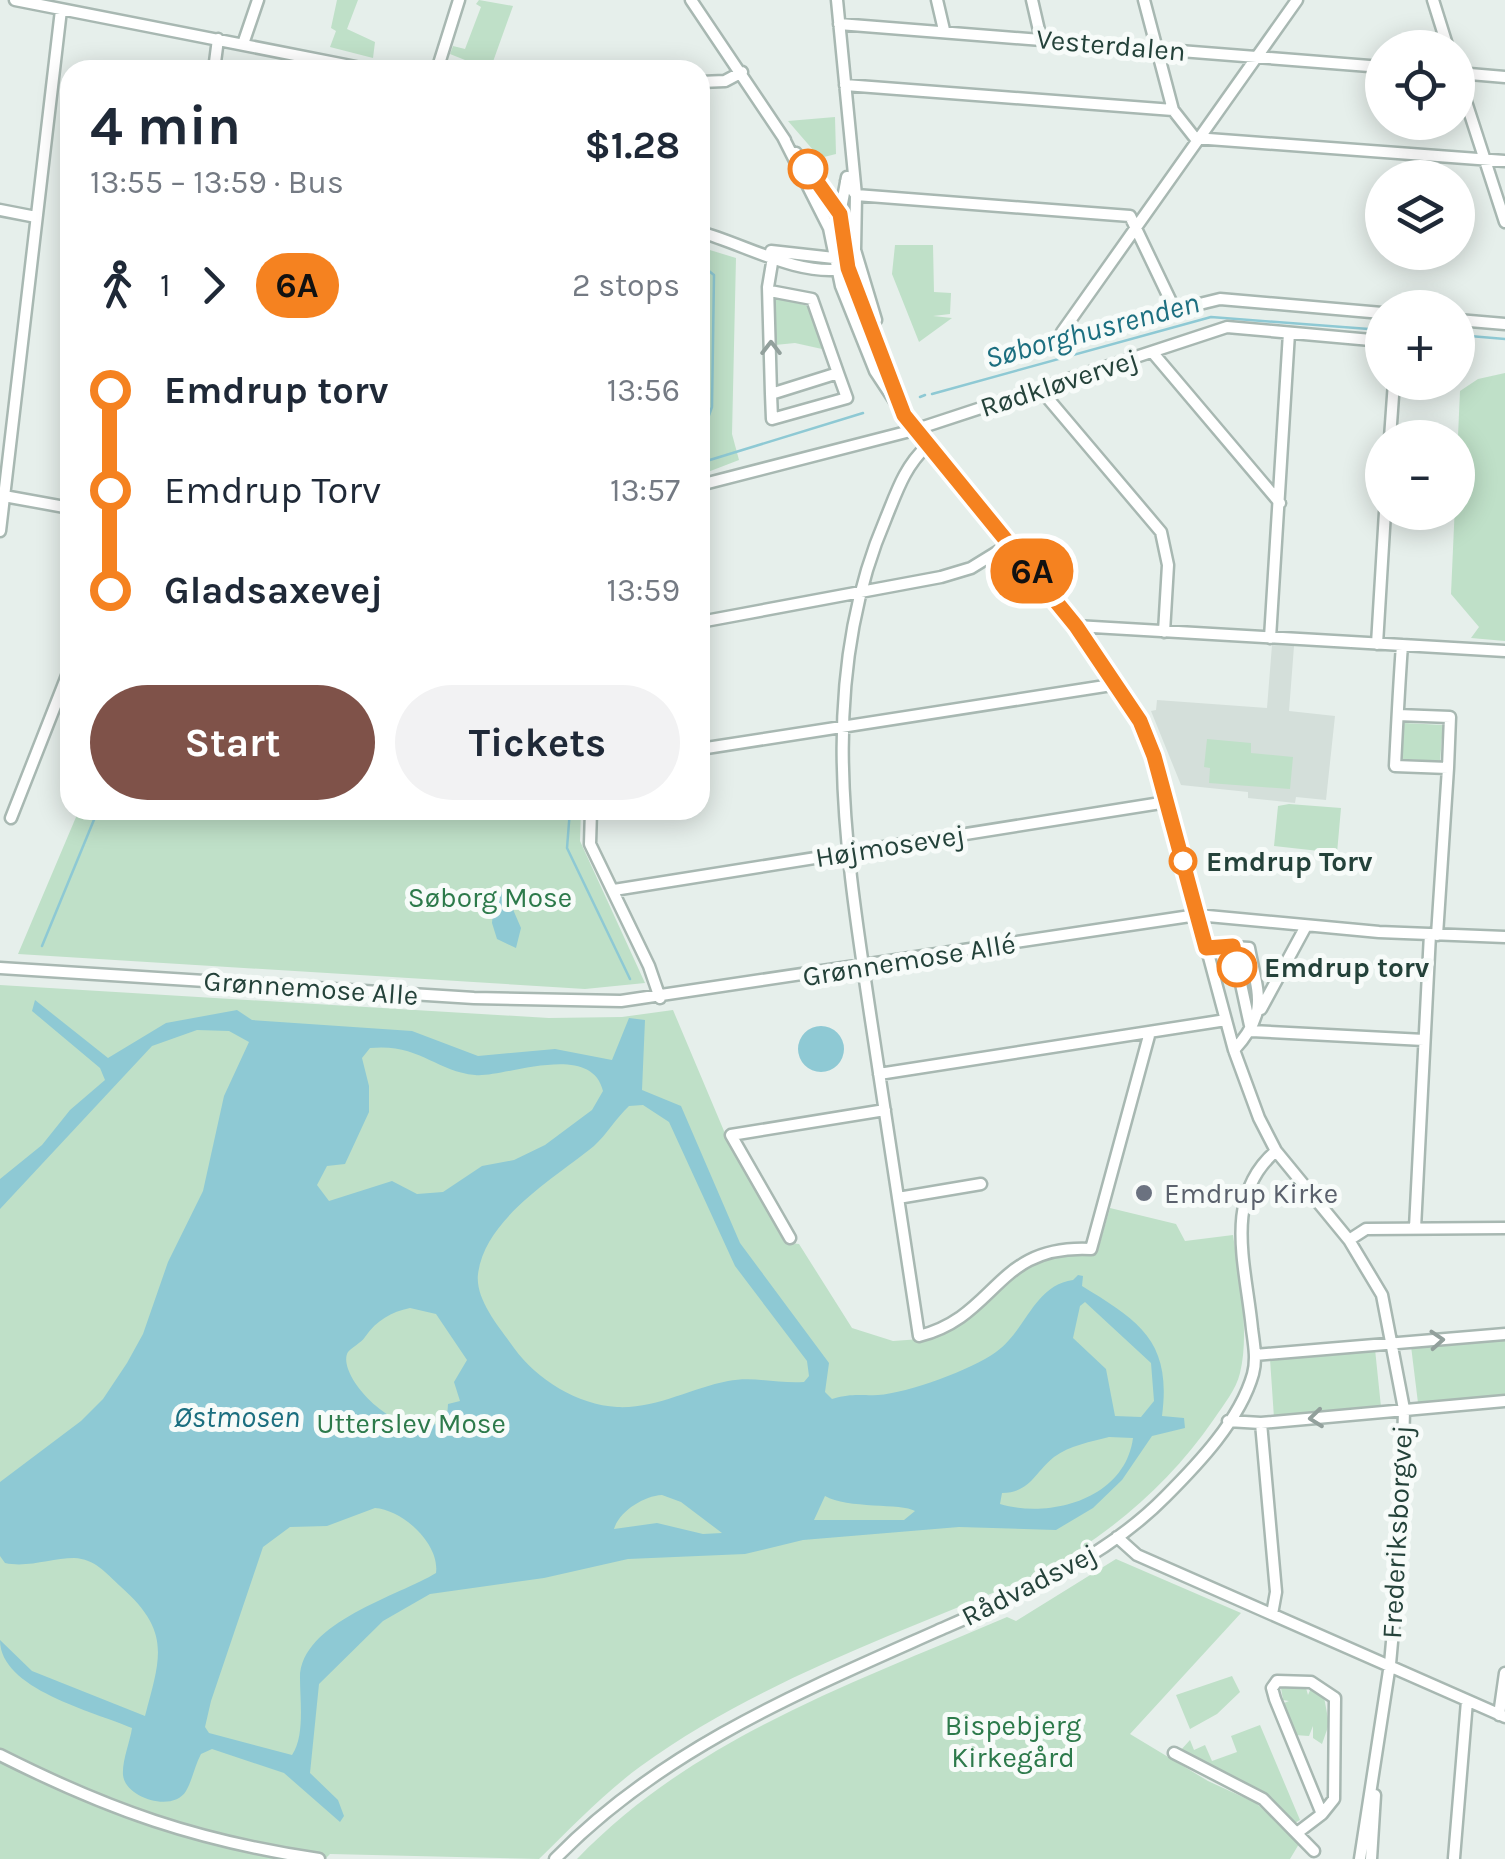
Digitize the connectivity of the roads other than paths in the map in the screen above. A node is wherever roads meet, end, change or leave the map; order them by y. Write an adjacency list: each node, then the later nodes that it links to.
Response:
1 (15, 0): 12 (street)
2 (258, 0): 18 (street)
3 (460, 0): 23 (street)
4 (690, 0): 25 (street)
5 (837, 0): 13 (street)
6 (937, 0): 14 (street)
7 (1032, 0): 17 (street)
8 (1144, 0): 19 (street)
9 (1297, 0): 20 (street)
10 (1432, 0): 15 (street)
11 (75, 6): 12 (street); 16 (street)
12 (61, 10): 42 (street)
13 (840, 24): 14 (street, Vesterdalen); 29 (street)
14 (944, 30): 17 (street, Vesterdalen)
15 (1442, 30)
16 (218, 39): 18 (street); 21 (street)
17 (1041, 39): 19 (street, Vesterdalen)
18 (244, 44): 22 (street)
19 (1156, 49): 20 (street, Vesterdalen); 30 (street)
20 (1254, 56): 24 (street, Vesterdalen); 33 (street)
21 (215, 60)
22 (322, 60)
23 (439, 60)
24 (1365, 66)
25 (742, 72): 28 (street); 32 (street)
26 (1475, 76): 27 (street)
27 (1505, 77)
28 (710, 82)
29 (845, 86): 30 (street); 34 (street)
30 (1173, 110): 33 (street)
31 (1475, 129): 35 (street)
32 (783, 137): 41 (street); 46 (street, Frederiksborgvej)
33 (1195, 138): 35 (street); 43 (street)
34 (851, 151): 37 (street); 38 (street)
35 (1485, 160): 36 (street); 44 (street)
36 (1505, 162)
37 (846, 181): 38 (street); 41 (street)
38 (856, 194): 40 (street); 43 (street)
39 (0, 210): 42 (street)
40 (854, 210): 46 (street); 57 (street, Frederiksborgvej)
41 (840, 214): 46 (street, Frederiksborgvej)
42 (36, 216): 61 (street)
43 (1137, 222): 51 (street); 51 (street)
44 (1505, 222)
45 (710, 235): 47 (street)
46 (839, 242): 49 (street, Frederiksborgvej)
47 (755, 249): 48 (street); 49 (street)
48 (772, 257): 49 (street); 50 (street)
49 (842, 264): 57 (street, Frederiksborgvej); 64 (street, Frederiksborgvej)
50 (770, 291): 59 (street); 63 (street, one-way to 50)
51 (1174, 308): 52 (street)
52 (1365, 312)
53 (1475, 321): 54 (street)
54 (1505, 324)
55 (1289, 333): 56 (street, Rødkløvervej); 58 (street, Rødkløvervej); 69 (street)
56 (1365, 340)
57 (880, 349): 64 (street, Frederiksborgvej)
58 (1153, 353): 62 (street, Rødkløvervej); 69 (street)
59 (838, 373): 63 (street); 63 (street)
60 (0, 384): 61 (street)
61 (16, 386): 68 (street)
62 (1040, 389): 65 (street, Rødkløvervej); 77 (street)
63 (771, 394)
64 (897, 402): 65 (street, Frederiksborgvej)
65 (914, 430): 66 (street, Frederiksborgvej); 67 (street, Rødkløvervej)
66 (926, 446): 73 (street, Frederiksborgvej); 74 (street)
67 (710, 482)
68 (4, 496): 70 (street); 71 (street)
69 (1280, 502): 78 (street)
70 (60, 506)
71 (0, 530)
72 (1384, 530): 79 (street)
73 (1010, 544): 74 (street); 76 (street, Frederiksborgvej)
74 (860, 594): 75 (street); 85 (street)
75 (710, 620)
76 (1076, 626): 77 (street); 82 (street, Frederiksborgvej)
77 (1164, 632): 78 (street)
78 (1270, 638): 79 (street)
79 (1377, 644): 80 (street)
80 (1402, 646): 81 (street); 84 (street)
81 (1505, 651)
82 (1118, 684): 85 (street); 88 (street, Frederiksborgvej)
83 (60, 693): 89 (street)
84 (1398, 715): 87 (street); 87 (street)
85 (842, 729): 86 (street); 91 (street)
86 (710, 749)
87 (1448, 768): 95 (street)
88 (1167, 802): 91 (street, Højmosevej); 93 (street, Frederiksborgvej)
89 (11, 818)
90 (591, 820): 92 (street)
91 (846, 853): 92 (street, Højmosevej); 99 (street)
92 (614, 890): 101 (street)
93 (1197, 915): 94 (street, Grønnemose Allé); 98 (street, Frederiksborgvej); 99 (street, Grønnemose Allé)
94 (1306, 926): 95 (street, Grønnemose Allé); 103 (street)
95 (1433, 934): 96 (street, Grønnemose Allé); 107 (street)
96 (1505, 938)
97 (1233, 946): 98 (street); 103 (street); 105 (street)
98 (1206, 948): 104 (street, Frederiksborgvej)
99 (863, 967): 101 (street, Grønnemose Allé); 109 (street)
100 (0, 968): 102 (street, Grønnemose Alle)
101 (660, 998): 102 (street, Grønnemose Allé)
102 (622, 1001)
103 (1261, 1010): 105 (street)
104 (1226, 1020): 106 (street); 108 (street, Frederiksborgvej)
105 (1252, 1031): 107 (street); 108 (street)
106 (1150, 1032): 109 (street); 113 (street)
107 (1424, 1040): 114 (street)
108 (1234, 1050): 111 (street, Frederiksborgvej)
109 (880, 1074): 110 (street)
110 (885, 1110): 113 (street); 116 (street)
111 (1276, 1152): 117 (street, Frederiksborgvej); 120 (street, Rådvadsvej)
112 (981, 1184): 113 (street)
113 (898, 1198)
114 (1414, 1228): 115 (street); 117 (street)
115 (1505, 1228)
116 (790, 1238)
117 (1349, 1240): 119 (street, Frederiksborgvej)
118 (1505, 1334): 119 (street, one-way to 118)
119 (1392, 1343): 120 (street); 122 (street, Frederiksborgvej)
120 (1255, 1355): 123 (street, Rådvadsvej)
121 (1505, 1400): 122 (street)
122 (1404, 1409): 124 (street, one-way to 124); 127 (street, Frederiksborgvej)
123 (1228, 1421): 124 (street); 125 (street, Rådvadsvej)
124 (1262, 1423): 126 (street)
125 (1117, 1537): 126 (street); 139 (street, Rådvadsvej)
126 (1272, 1614): 127 (street)
127 (1390, 1664): 129 (street); 133 (street, Frederiksborgvej)
128 (1505, 1673): 130 (street)
129 (1467, 1701): 130 (street); 137 (street)
130 (1502, 1716)
131 (0, 1754): 138 (street)
132 (1174, 1754): 135 (street)
133 (1374, 1784): 140 (street, Frederiksborgvej); 141 (street, Frederiksborgvej)
134 (1322, 1814): 134 (street); 135 (street)
135 (1297, 1833): 136 (street)
136 (1314, 1851)
137 (1454, 1858)
138 (319, 1859)
139 (555, 1859)
140 (1360, 1859)
141 (1371, 1859)

